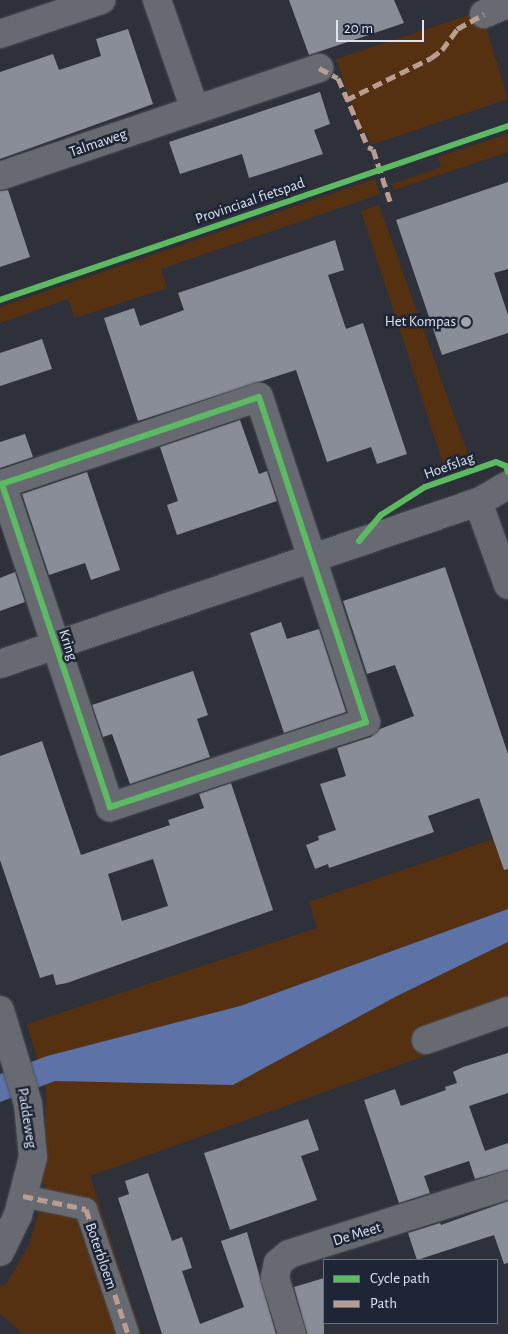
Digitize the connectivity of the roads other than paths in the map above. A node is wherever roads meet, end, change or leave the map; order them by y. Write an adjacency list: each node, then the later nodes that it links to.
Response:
1 (101, 0): 3 (street)
2 (157, 0): 5 (street)
3 (0, 34)
4 (319, 68): 5 (street, Talmaweg)
5 (195, 110): 6 (street, Talmaweg)
6 (0, 176)
7 (508, 485): 8 (street)
8 (478, 502): 9 (street); 10 (street)
9 (312, 556): 11 (street); 11 (street, Kring); 11 (street, Kring)
10 (508, 585)
11 (55, 646): 12 (street)
12 (0, 664)
13 (0, 1010): 17 (street, Paddeweg)
14 (508, 1011): 15 (street)
15 (426, 1040)
16 (508, 1185): 20 (street, De Meet)
17 (23, 1196): 18 (street, Paddeweg); 19 (street, Boterbloem)
18 (0, 1252)
19 (128, 1334)
20 (292, 1334)

